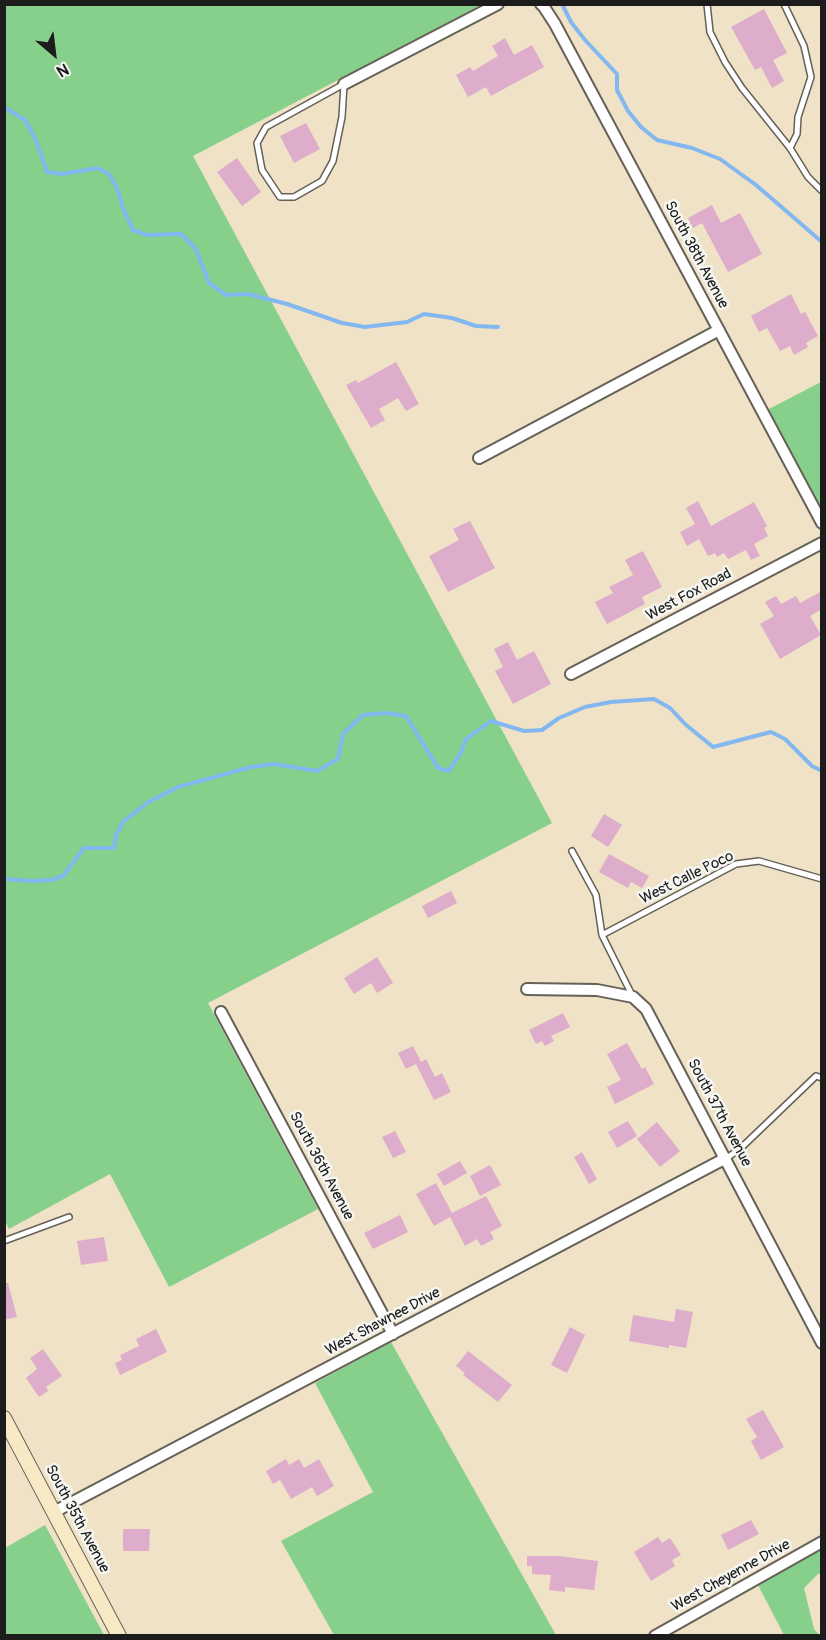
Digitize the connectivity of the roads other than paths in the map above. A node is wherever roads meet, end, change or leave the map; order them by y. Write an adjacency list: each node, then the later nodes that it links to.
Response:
1 (498, 4): 5 (street)
2 (541, 4): 8 (street, South 38th Avenue)
3 (707, 4): 6 (lane)
4 (784, 4): 6 (lane)
5 (344, 84): 5 (lane)
6 (790, 148): 7 (lane)
7 (822, 191)
8 (720, 330): 9 (street); 10 (street, South 38th Avenue)
9 (479, 458)
10 (822, 523)
11 (822, 543): 12 (street, West Fox Road)
12 (571, 674)
13 (572, 851): 15 (lane)
14 (822, 879): 15 (lane, West Calle Poco)
15 (602, 935): 17 (lane)
16 (527, 989): 17 (street)
17 (633, 997): 21 (street, South 37th Avenue)
18 (221, 1012): 24 (street, South 36th Avenue)
19 (822, 1072): 20 (lane)
20 (819, 1077): 21 (lane)
21 (726, 1158): 24 (street, West Shawnee Drive); 25 (street, South 37th Avenue)
22 (69, 1217): 23 (lane)
23 (4, 1241)
24 (393, 1334): 27 (street, West Shawnee Drive)
25 (822, 1343)
26 (4, 1418): 27 (street, South 35th Avenue)
27 (54, 1512): 29 (street, South 35th Avenue)
28 (822, 1542): 30 (street, West Cheyenne Drive)
29 (119, 1635)
30 (654, 1635)

